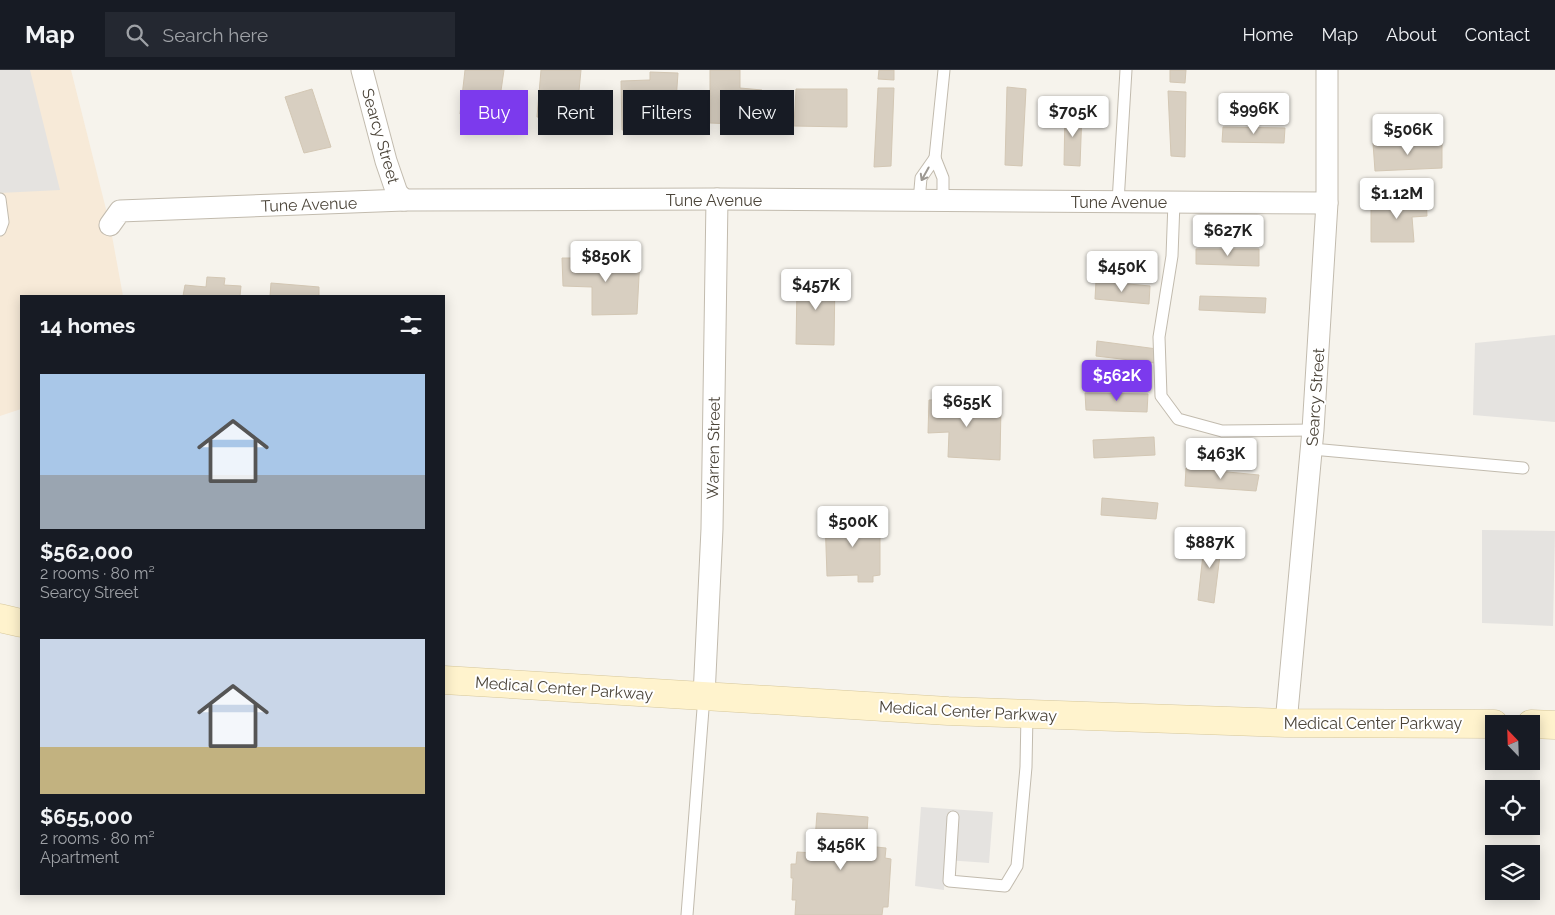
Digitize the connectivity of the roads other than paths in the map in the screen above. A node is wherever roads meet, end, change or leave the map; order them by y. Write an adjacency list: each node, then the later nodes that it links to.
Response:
1 (362, 70): 8 (street, Searcy Street)
2 (944, 70): 5 (lane)
3 (1126, 70): 11 (lane)
4 (1328, 70): 13 (street, Searcy Street)
5 (935, 158): 9 (lane, one-way to 9); 10 (lane)
6 (0, 199): 15 (lane)
7 (717, 199): 8 (street, Tune Avenue); 9 (street, Tune Avenue); 19 (street, Warren Street)
8 (404, 200): 14 (street, Tune Avenue)
9 (919, 201): 10 (street, Tune Avenue)
10 (944, 201): 11 (street, Tune Avenue)
11 (1118, 202): 12 (street, Tune Avenue)
12 (1174, 202): 13 (street, Tune Avenue); 16 (lane)
13 (1326, 203): 16 (street, Searcy Street)
14 (110, 226)
15 (0, 230)
16 (1312, 440): 17 (lane); 21 (street, Searcy Street)
17 (1523, 468)
18 (445, 680): 19 (main road, Medical Center Parkway)
19 (704, 696): 20 (main road, Medical Center Parkway); 26 (lane)
20 (1027, 714): 21 (main road, Medical Center Parkway); 25 (lane)
21 (1286, 722): 22 (main road, Medical Center Parkway)
22 (1485, 724)
23 (1540, 724): 24 (main road)
24 (1555, 725)
25 (953, 817)
26 (687, 915)

